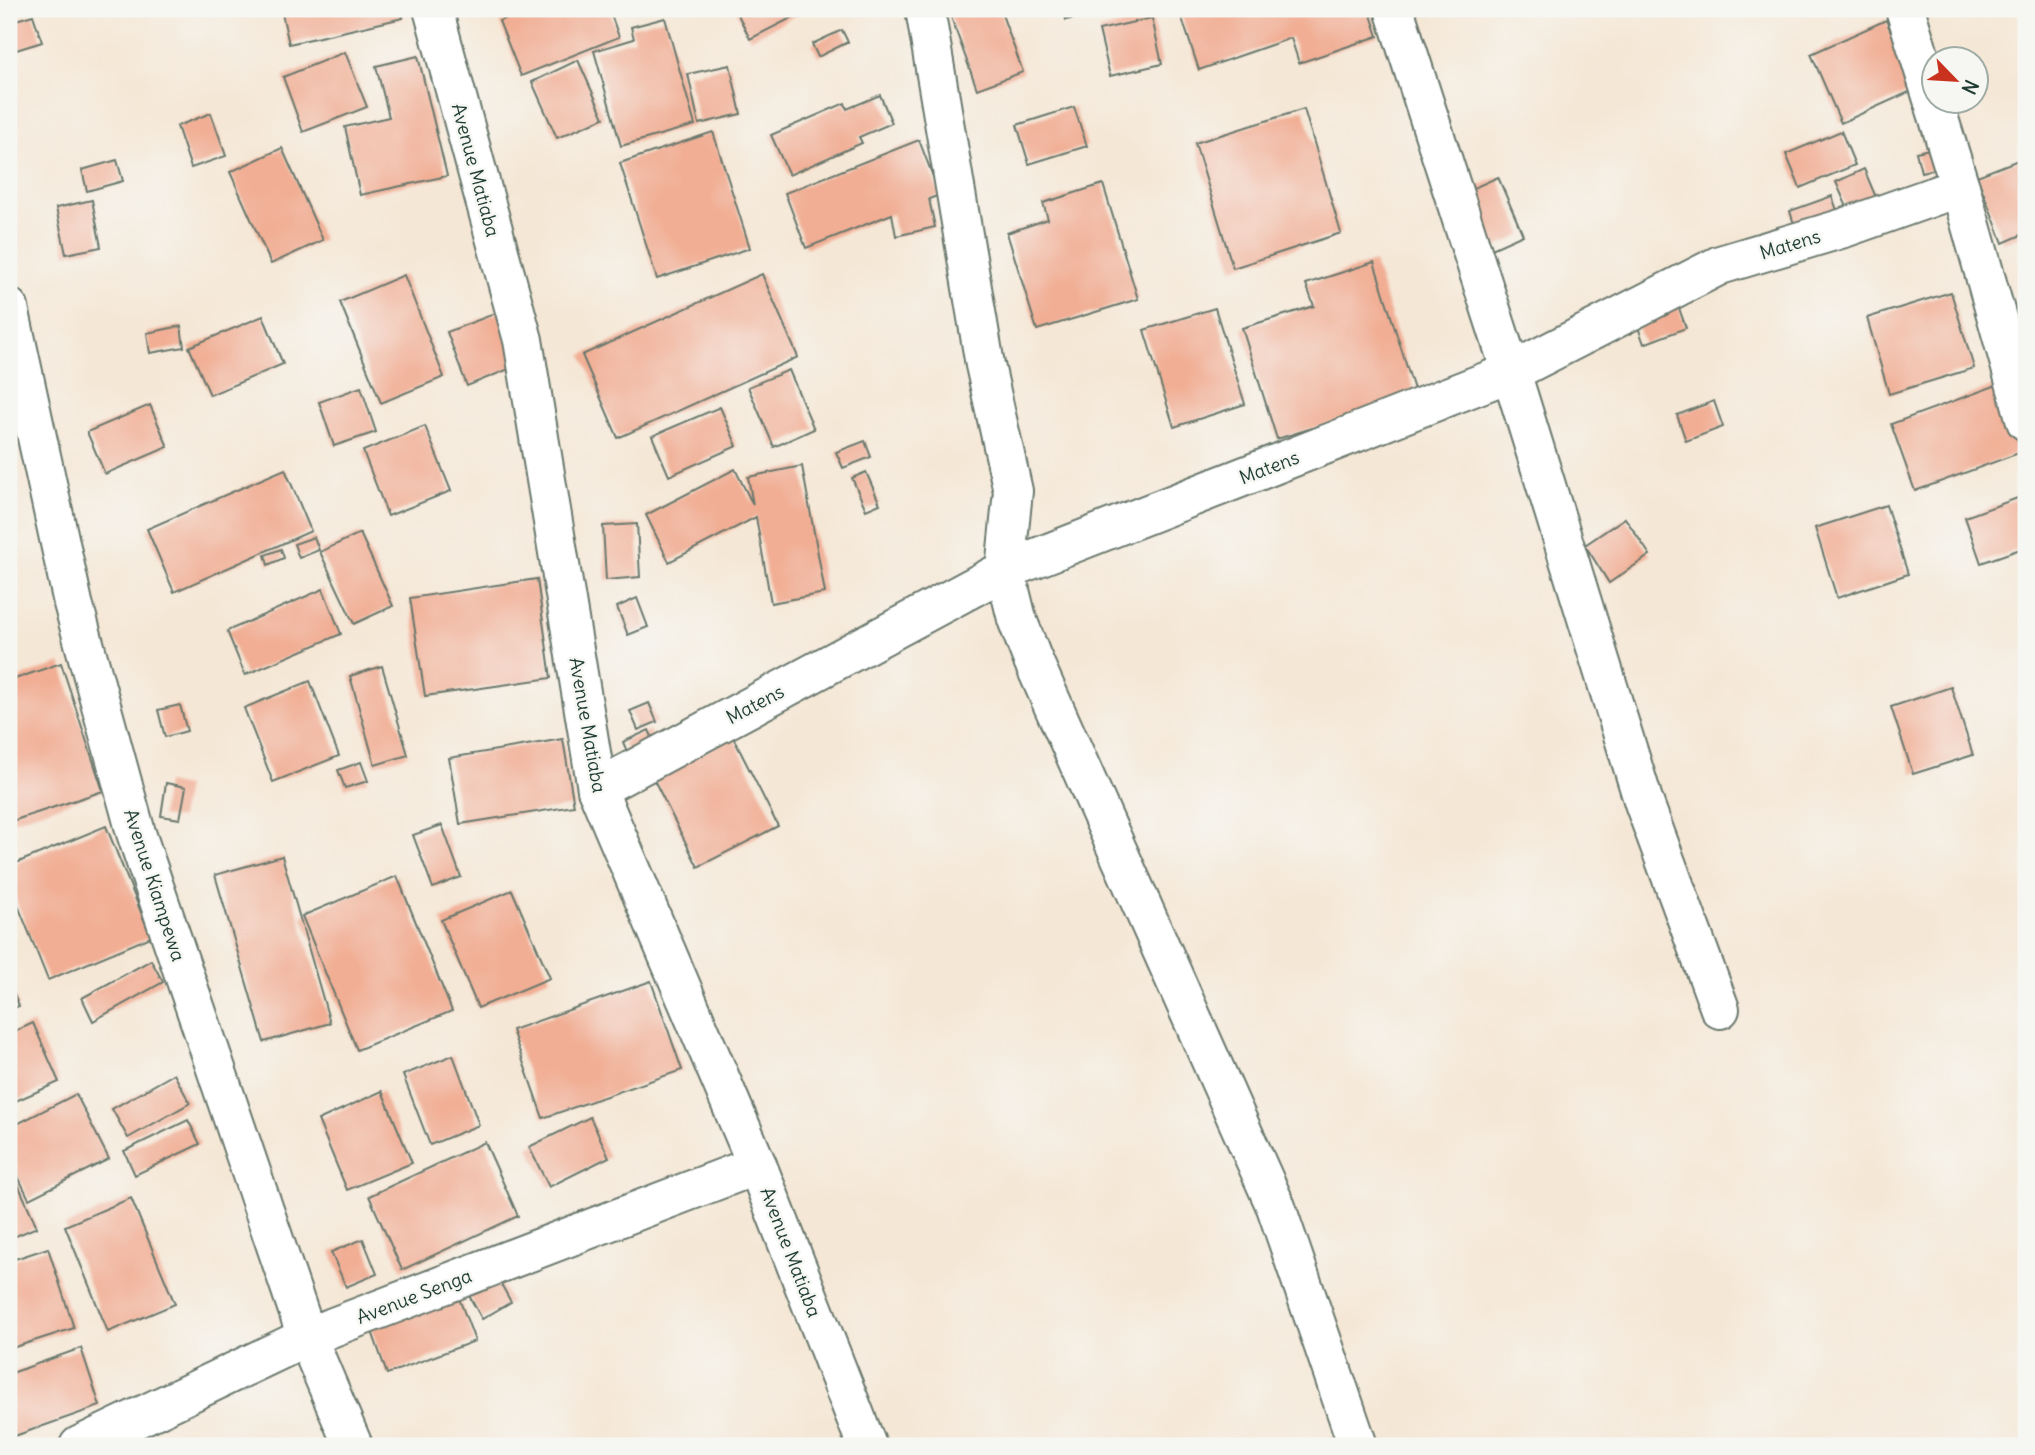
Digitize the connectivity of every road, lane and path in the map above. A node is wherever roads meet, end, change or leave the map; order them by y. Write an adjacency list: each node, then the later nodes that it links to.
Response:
1 (433, 9): 10 (street, Avenue Matiaba)
2 (925, 9): 9 (street)
3 (1394, 9): 7 (street)
4 (1905, 9): 5 (street)
5 (1960, 187): 7 (street, Matens); 8 (street)
6 (9, 308): 13 (street, Avenue Kiampewa)
7 (1511, 372): 9 (street, Matens); 11 (street)
8 (2026, 421)
9 (1005, 570): 10 (street, Matens); 17 (street)
10 (597, 789): 12 (street, Avenue Matiaba)
11 (1720, 1009)
12 (757, 1165): 13 (street, Avenue Senga); 16 (street, Avenue Matiaba)
13 (307, 1337): 14 (street, Avenue Senga); 15 (street, Avenue Kiampewa)
14 (79, 1446)
15 (353, 1446)
16 (867, 1446)
17 (1358, 1446)

